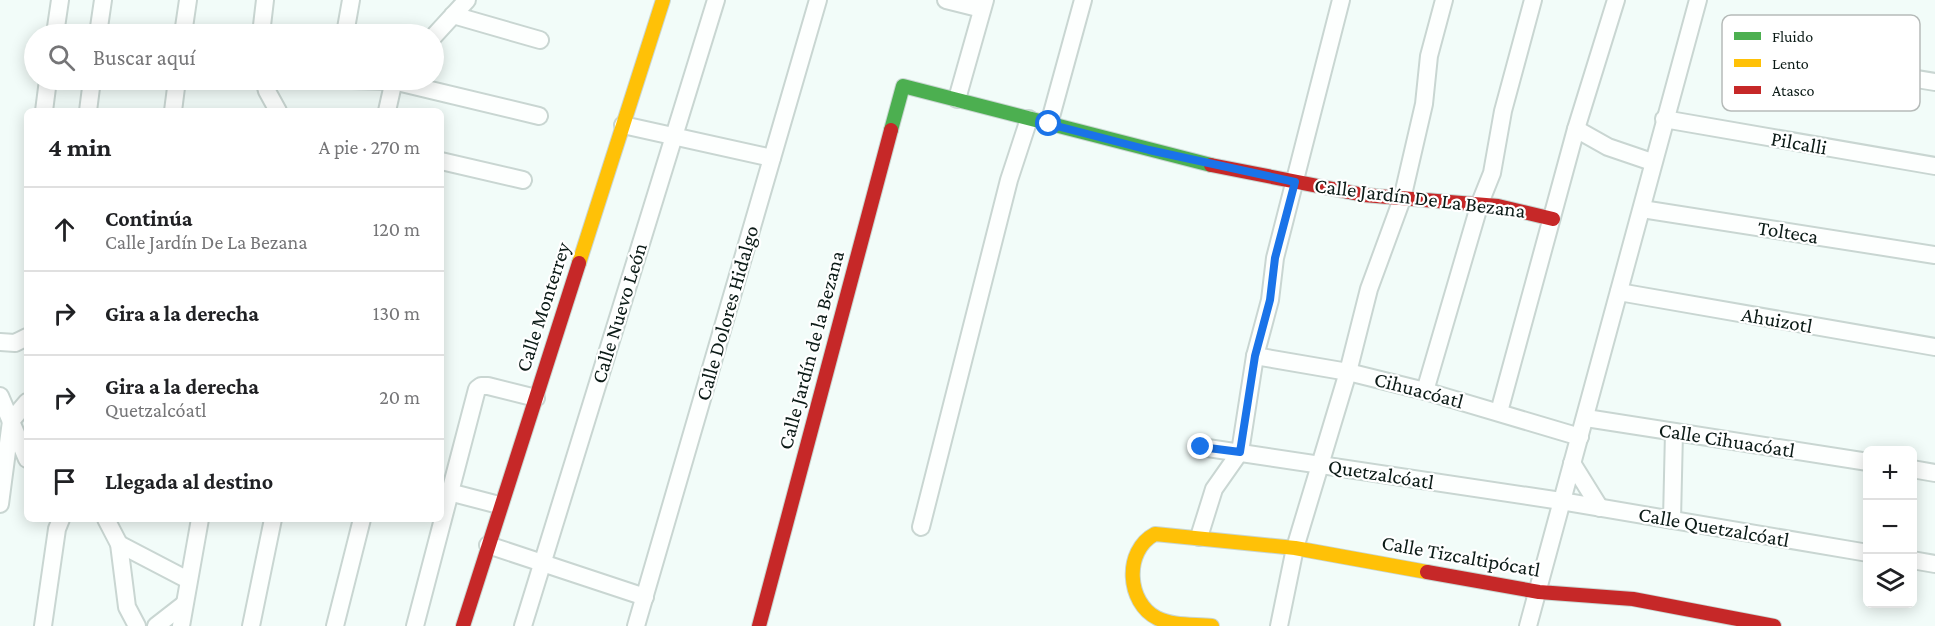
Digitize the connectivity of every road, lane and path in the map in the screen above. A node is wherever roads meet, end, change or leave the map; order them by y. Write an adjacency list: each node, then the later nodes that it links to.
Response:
1 (60, 0): 19 (street)
2 (103, 0): 20 (street)
3 (188, 0): 21 (street)
4 (266, 0): 22 (street)
5 (351, 0): 23 (street)
6 (467, 0): 18 (street)
7 (663, 0): 45 (street, Calle Monterrey)
8 (716, 0): 47 (street, Calle Nuevo León)
9 (818, 0): 48 (street, Calle Dolores Hidalgo)
10 (946, 0): 17 (street)
11 (1083, 0): 44 (street)
12 (1341, 0): 53 (street)
13 (1444, 0): 54 (street)
14 (1533, 0): 55 (street)
15 (1616, 0): 46 (street)
16 (1696, 0): 43 (street)
17 (984, 5): 35 (street)
18 (453, 15): 24 (street); 25 (street)
19 (56, 24)
20 (99, 24)
21 (184, 24)
22 (262, 24)
23 (347, 24)
24 (444, 25)
25 (540, 40)
26 (1920, 80): 27 (street)
27 (1935, 82)
28 (903, 86): 35 (street, Calle Jardín De La Bezana); 118 (street, Calle Jardín de la Bezana)
29 (47, 90): 36 (street)
30 (91, 90): 37 (street)
31 (176, 90): 38 (street)
32 (267, 90): 39 (street)
33 (392, 90): 40 (street)
34 (434, 90): 41 (street)
35 (957, 99): 42 (street, Calle Jardín De La Bezana)
36 (44, 108)
37 (88, 108)
38 (173, 108)
39 (276, 108)
40 (388, 108)
41 (539, 116)
42 (1029, 118): 44 (street, Calle Jardín De La Bezana); 95 (street)
43 (1664, 119): 50 (street); 51 (street, Pilcalli)
44 (1049, 124): 53 (street, Calle Jardín De La Bezana)
45 (623, 125): 47 (street); 67 (street, Calle Monterrey)
46 (1576, 129): 50 (street); 57 (street)
47 (672, 137): 48 (street); 103 (street, Calle Nuevo León)
48 (772, 158): 106 (street, Calle Dolores Hidalgo)
49 (444, 162): 52 (street)
50 (1652, 162): 56 (street)
51 (1935, 166)
52 (523, 180)
53 (1295, 182): 54 (street, Calle Jardín De La Bezana); 63 (street)
54 (1402, 199): 55 (street, Calle Jardín De La Bezana); 64 (street)
55 (1480, 202): 57 (street, Calle Jardín De La Bezana); 65 (street)
56 (1642, 209): 58 (street, Tolteca); 59 (street)
57 (1553, 219): 69 (street)
58 (1935, 255)
59 (1619, 292): 62 (street, Ahuizotl); 70 (street)
60 (24, 338): 61 (street)
61 (2, 344)
62 (1935, 347)
63 (1255, 356): 64 (street, Cihuacóatl); 76 (street)
64 (1348, 372): 65 (street, Cihuacóatl); 79 (street)
65 (1425, 391): 69 (street, Cihuacóatl)
66 (0, 396): 71 (street)
67 (536, 398): 82 (street); 85 (street, Calle Monterrey)
68 (24, 406): 71 (street)
69 (1499, 412): 73 (street, Cihuacóatl)
70 (1586, 418): 72 (street, Calle Cihuacóatl); 73 (street)
71 (11, 421): 75 (street); 84 (street)
72 (1674, 432): 77 (street, Calle Cihuacóatl); 88 (street)
73 (1580, 437): 78 (street)
74 (1201, 447): 76 (street, Quetzalcóatl)
75 (24, 450)
76 (1240, 452): 79 (street, Quetzalcóatl); 96 (street)
77 (1863, 461)
78 (1572, 463): 83 (street); 86 (street)
79 (1320, 465): 83 (street, Quetzalcóatl); 99 (street)
80 (1917, 470): 81 (street)
81 (1935, 473)
82 (449, 492): 85 (street); 87 (street)
83 (1561, 501): 86 (street, Calle Quetzalcóatl); 105 (street)
84 (0, 504)
85 (499, 505): 98 (street, Calle Monterrey)
86 (1600, 508): 88 (street, Calle Quetzalcóatl)
87 (444, 512)
88 (1672, 520): 100 (street, Calle Quetzalcóatl)
89 (57, 522): 108 (street)
90 (108, 522): 97 (street)
91 (199, 522): 104 (street)
92 (272, 522): 112 (street)
93 (361, 522): 113 (street)
94 (441, 522): 114 (street)
95 (921, 527)
96 (1199, 537): 99 (street, Calle Tizcaltipócatl); 119 (street, Calle Tizcaltipócatl)
97 (119, 544): 104 (street); 109 (street)
98 (488, 545): 103 (street); 115 (street, Calle Monterrey)
99 (1295, 548): 105 (street, Calle Tizcaltipócatl); 120 (street)
100 (1863, 552)
101 (1917, 561): 102 (street)
102 (1935, 564)
103 (542, 565): 106 (street); 116 (street, Calle Nuevo León)
104 (188, 580): 107 (street)
105 (1539, 592): 121 (street); 122 (street, Calle Tizcaltipócatl)
106 (645, 597): 117 (street, Calle Dolores Hidalgo)
107 (183, 605): 110 (street); 111 (street)
108 (44, 626)
109 (136, 626)
110 (156, 626)
111 (182, 626)
112 (251, 626)
113 (334, 626)
114 (415, 626)
115 (463, 626)
116 (523, 626)
117 (636, 626)
118 (759, 626)
119 (1212, 626)
120 (1279, 626)
121 (1528, 626)
122 (1774, 626)

